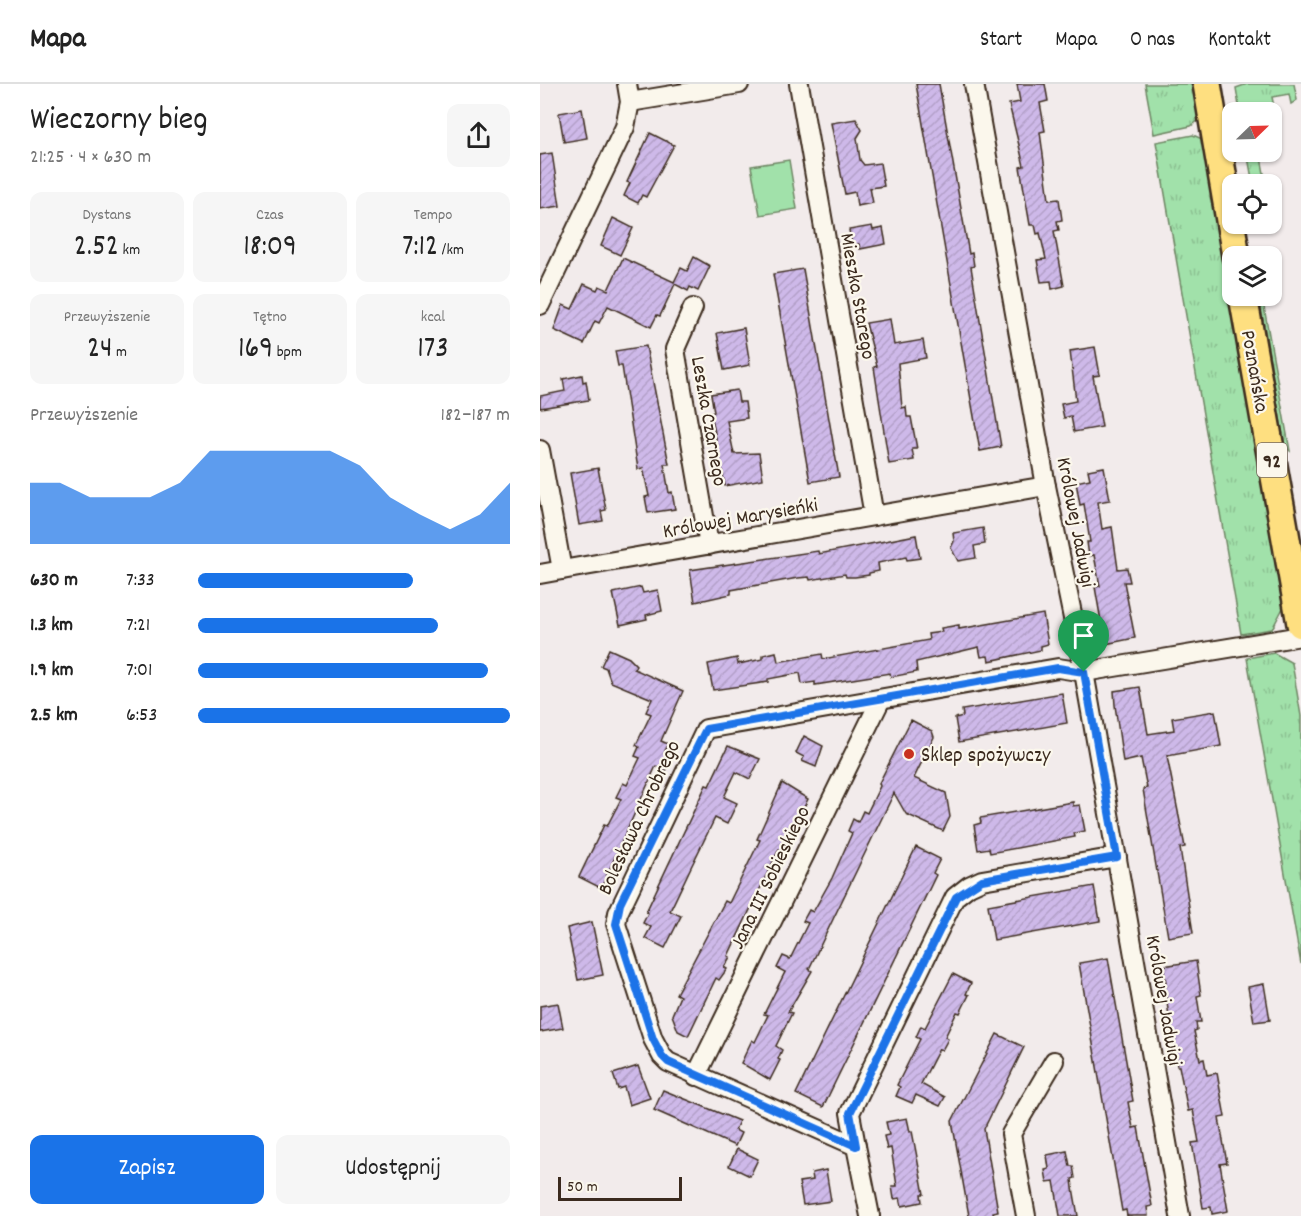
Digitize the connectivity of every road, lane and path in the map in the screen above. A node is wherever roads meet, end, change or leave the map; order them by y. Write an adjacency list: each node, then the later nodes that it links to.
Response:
1 (627, 84): 6 (street)
2 (739, 84): 6 (street)
3 (799, 84): 13 (street, Mieszka Starego)
4 (974, 84): 12 (street, Królowej Jadwigi)
5 (1207, 84): 7 (main road)
6 (630, 102): 8 (street)
7 (1234, 246)
8 (540, 305)
9 (1245, 306): 17 (main road, Poznańska / 92)
10 (693, 308): 14 (street, Leszka Czarnego)
11 (540, 450): 15 (street)
12 (1046, 486): 13 (street, Królowej Marysieńki); 19 (street, Królowej Jadwigi)
13 (874, 516): 14 (street, Królowej Marysieńki)
14 (709, 545): 15 (street, Królowej Marysieńki)
15 (562, 570): 16 (street, Królowej Marysieńki)
16 (540, 573)
17 (1301, 624)
18 (1301, 636): 19 (street, Bolesława Chrobrego)
19 (1084, 672): 20 (street, Bolesława Chrobrego); 21 (street, Królowej Jadwigi)
20 (881, 699): 23 (street, Jana III Sobieskiego); 23 (street, Bolesława Chrobrego)
21 (1117, 857): 24 (street); 27 (street, Królowej Jadwigi)
22 (1054, 1061): 26 (street)
23 (696, 1076): 24 (street, Bolesława Chrobrego)
24 (856, 1146): 25 (street)
25 (870, 1216)
26 (1026, 1216)
27 (1180, 1216)

